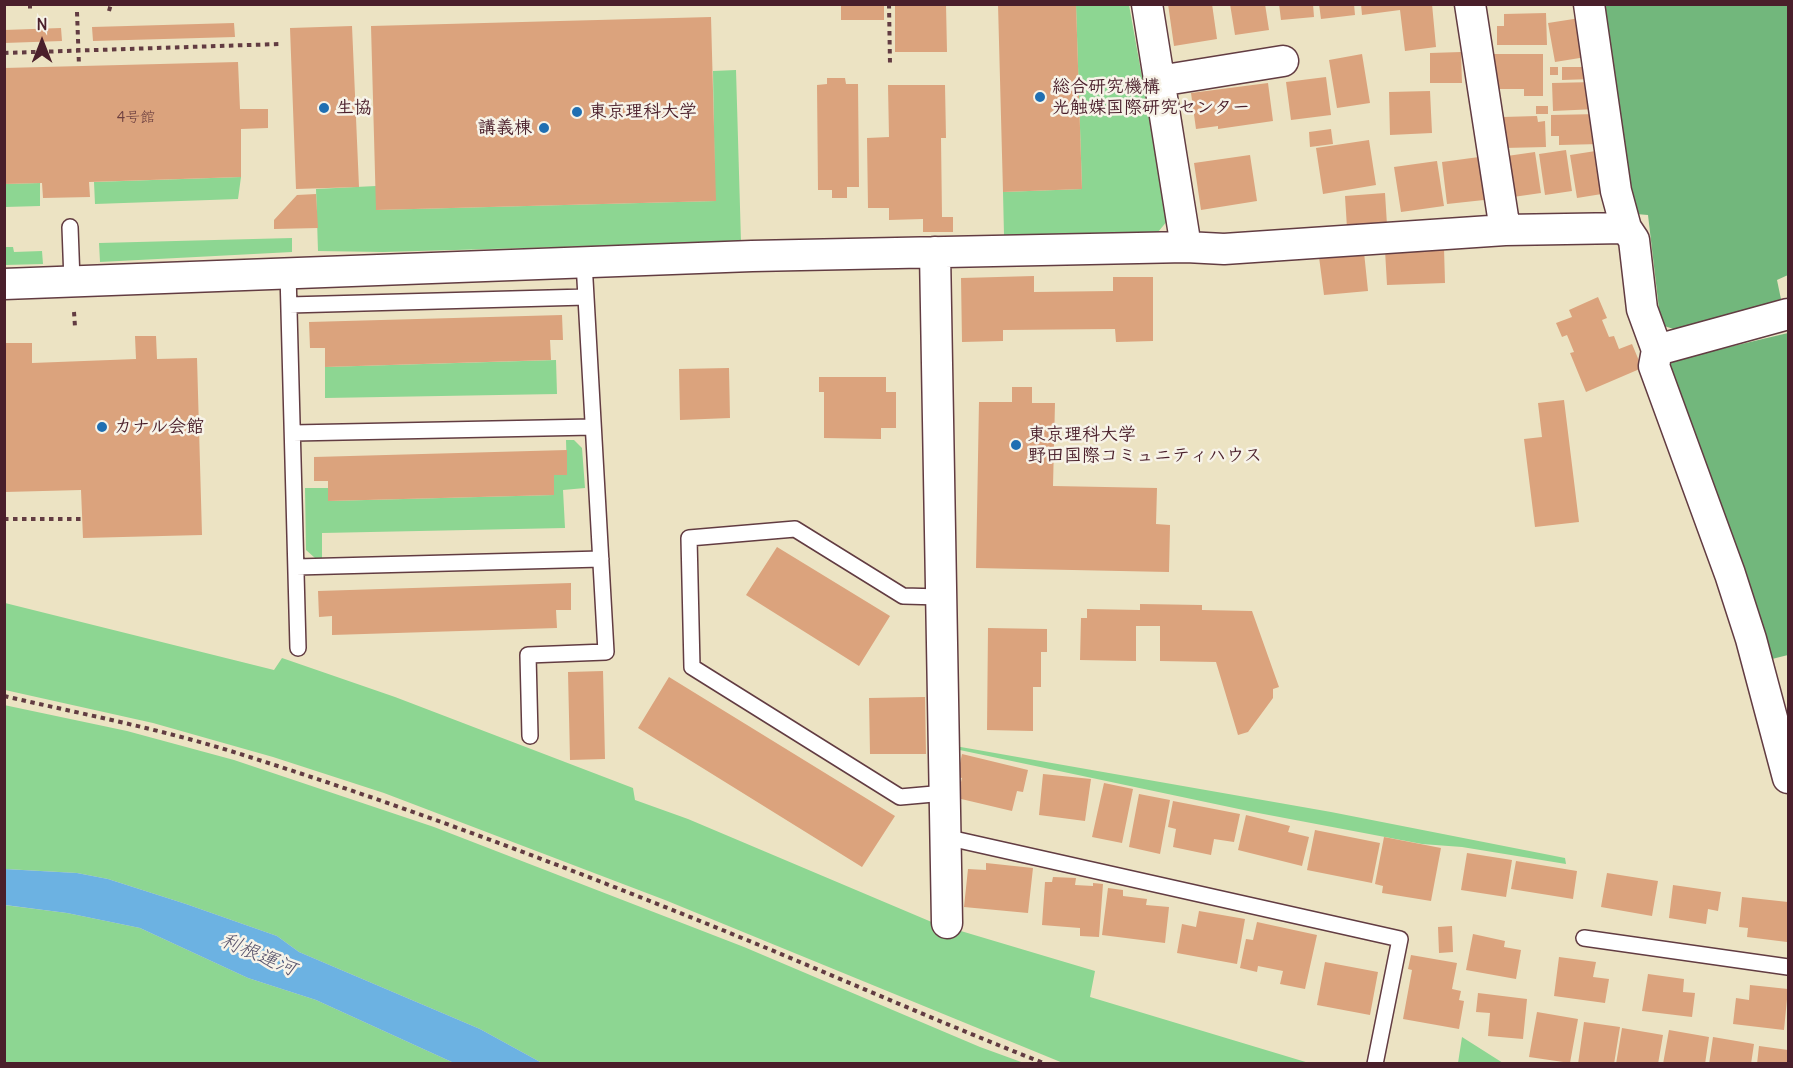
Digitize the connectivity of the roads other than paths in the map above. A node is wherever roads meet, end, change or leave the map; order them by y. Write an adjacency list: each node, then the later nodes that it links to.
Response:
1 (1147, 4): 5 (street)
2 (1470, 4): 8 (street)
3 (1589, 4): 7 (street)
4 (1283, 61): 5 (street)
5 (1159, 81): 9 (street)
6 (70, 227): 13 (lane)
7 (1626, 228): 8 (street); 18 (street)
8 (1505, 230): 9 (street)
9 (1186, 247): 10 (street)
10 (935, 252): 11 (street); 23 (street)
11 (584, 262): 12 (street); 15 (lane)
12 (288, 273): 13 (street); 16 (lane)
13 (72, 282): 14 (street)
14 (4, 284)
15 (586, 297): 16 (lane); 19 (lane)
16 (289, 305): 20 (lane)
17 (1788, 314): 18 (street)
18 (1657, 350): 26 (street)
19 (593, 427): 20 (lane); 21 (lane)
20 (293, 433): 22 (lane)
21 (601, 559): 22 (lane); 25 (lane)
22 (296, 567): 24 (lane)
23 (941, 597): 27 (street); 27 (lane)
24 (298, 648)
25 (530, 736)
26 (1788, 778)
27 (945, 793): 28 (street)
28 (945, 837): 29 (street); 32 (lane)
29 (947, 923)
30 (1584, 938): 31 (lane)
31 (1788, 967)
32 (1375, 1064)

